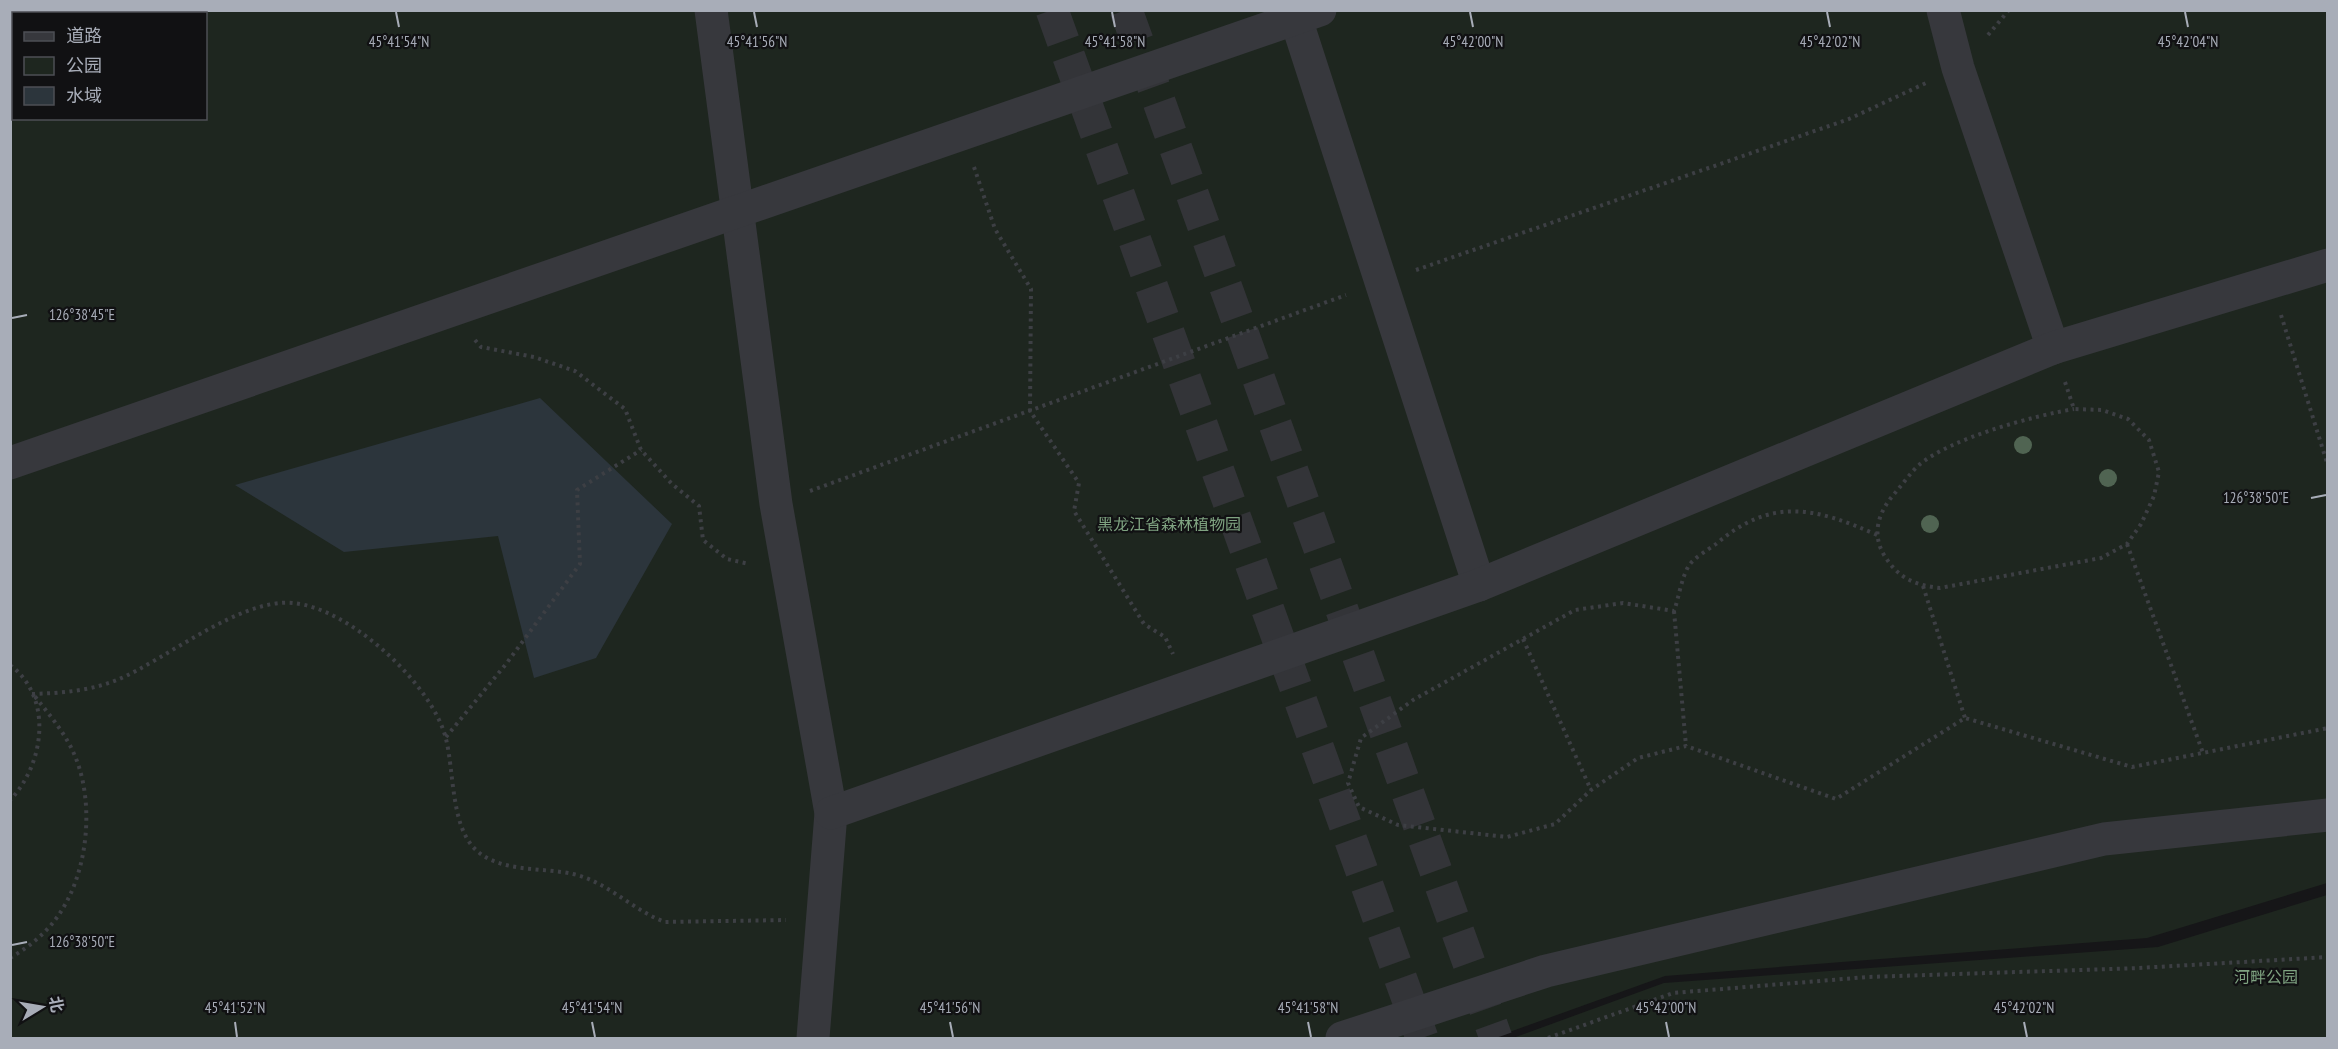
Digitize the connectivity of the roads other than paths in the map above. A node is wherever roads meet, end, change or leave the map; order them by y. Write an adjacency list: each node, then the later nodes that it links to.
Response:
1 (711, 10): 4 (street)
2 (1943, 10): 6 (street)
3 (1308, 15): 4 (street); 8 (street)
4 (738, 212): 7 (street); 9 (street)
5 (2328, 265): 6 (street)
6 (2053, 348): 8 (street)
7 (10, 463)
8 (1479, 585): 9 (street)
9 (831, 813): 11 (street)
10 (2328, 815): 12 (street)
11 (813, 1038)
12 (1342, 1038)

